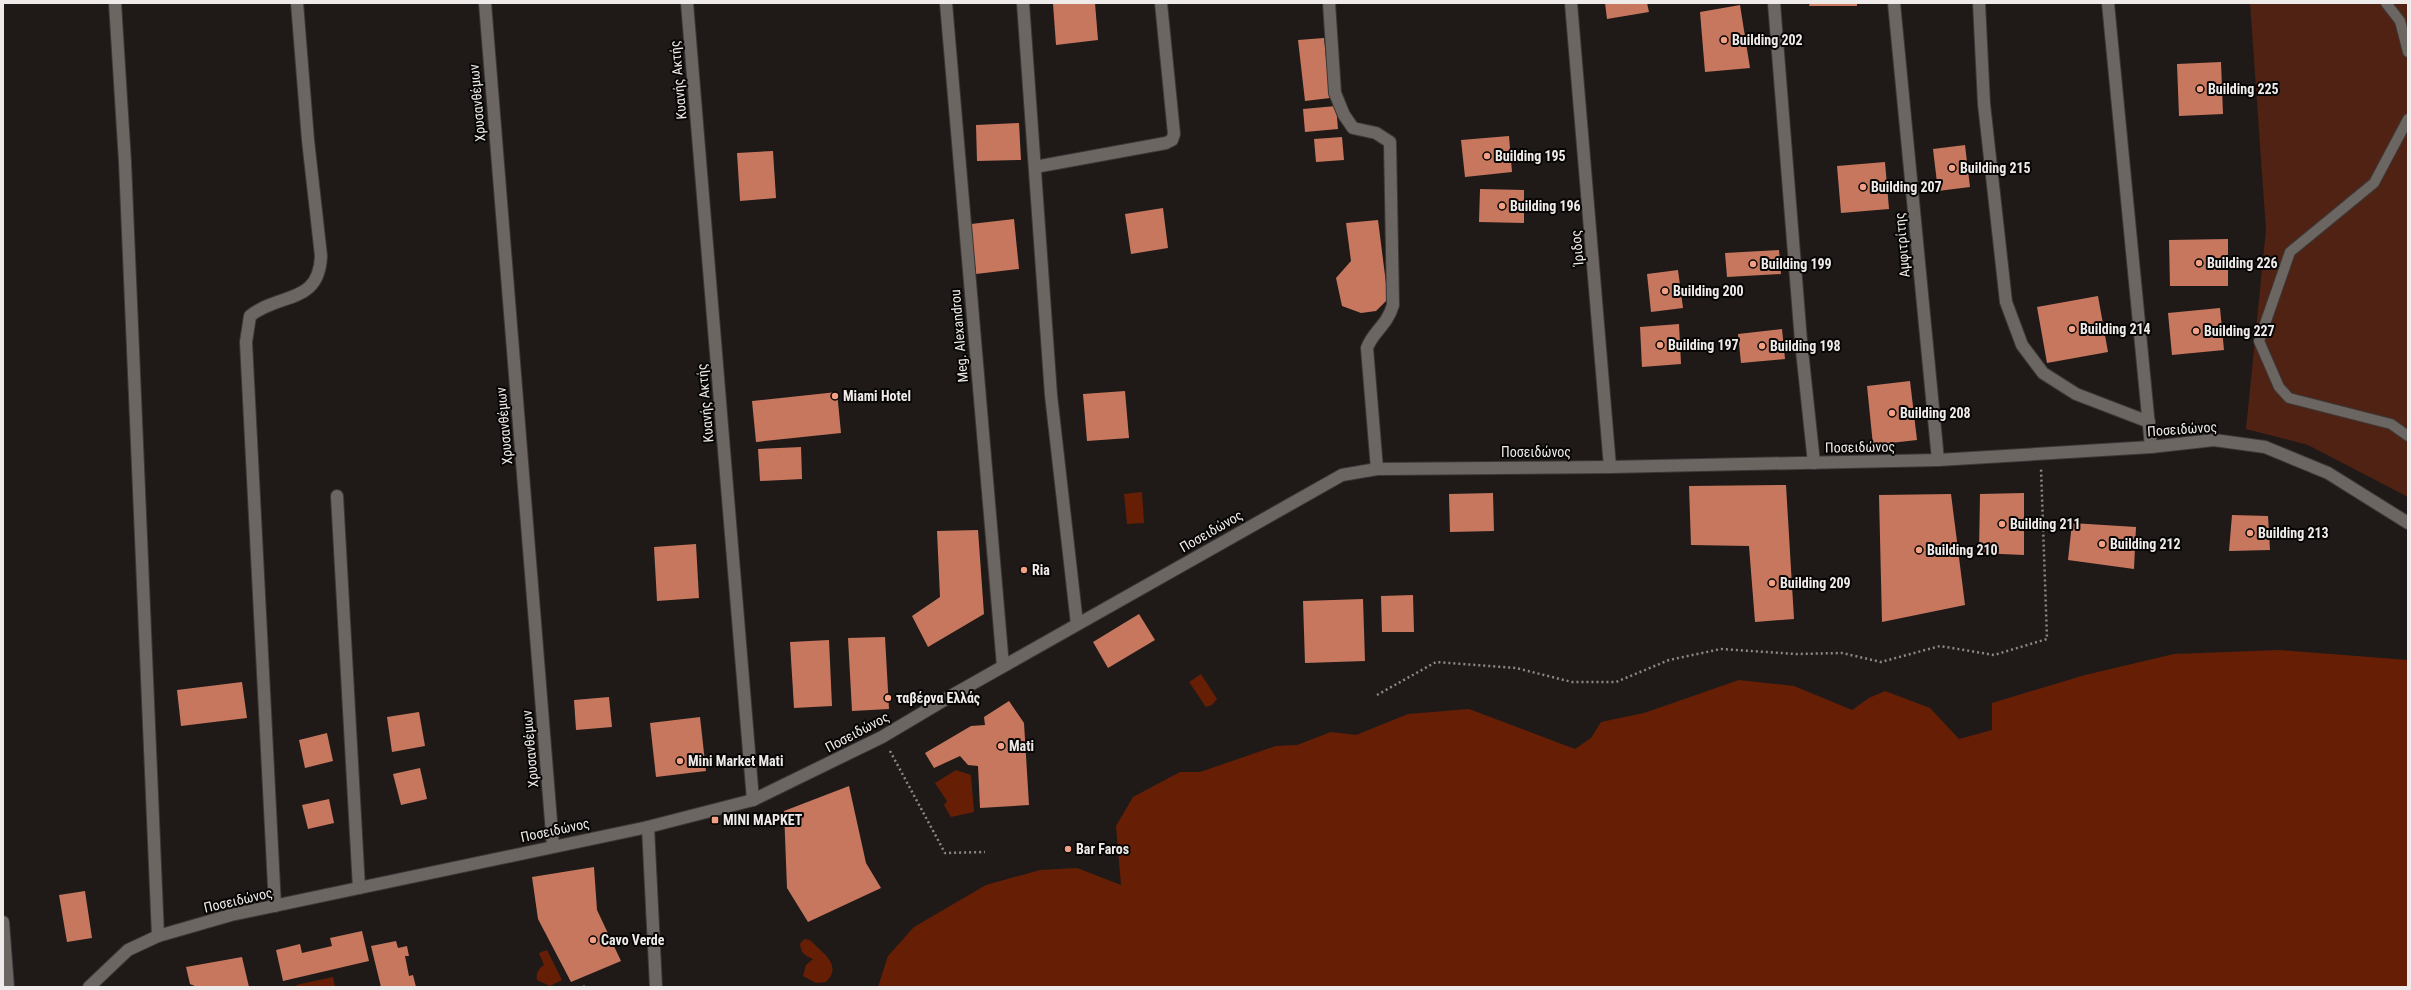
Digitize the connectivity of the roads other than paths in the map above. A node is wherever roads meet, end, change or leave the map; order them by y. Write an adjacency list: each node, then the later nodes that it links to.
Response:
1 (116, 3): 35 (street)
2 (297, 3): 33 (street)
3 (485, 3): 31 (street, Χρυσανθέμων)
4 (687, 3): 29 (street, Κυανής Ακτής)
5 (946, 3): 28 (street, Meg. Alexandrou)
6 (1023, 3): 17 (street)
7 (1161, 3): 17 (street)
8 (1329, 3): 24 (street)
9 (1571, 3): 23 (street, Ίριδος)
10 (1774, 3): 22 (street)
11 (1894, 3): 21 (street, Αμφιτρίτης)
12 (1979, 3): 18 (street)
13 (2108, 3): 18 (street)
14 (2386, 3): 15 (lane)
15 (2408, 52)
16 (2408, 119): 19 (lane)
17 (1035, 167): 27 (street)
18 (2149, 422): 20 (street)
19 (2408, 436)
20 (2151, 447): 21 (street, Ποσειδώνος); 26 (street, Ποσειδώνος)
21 (1938, 460): 22 (street, Ποσειδώνος)
22 (1814, 463): 23 (street, Ποσειδώνος)
23 (1610, 467): 24 (street, Ποσειδώνος)
24 (1377, 469): 27 (street, Ποσειδώνος)
25 (337, 496): 32 (street)
26 (2408, 523)
27 (1077, 624): 28 (street, Ποσειδώνος)
28 (1003, 666): 29 (street, Ποσειδώνος)
29 (753, 800): 30 (street, Ποσειδώνος)
30 (648, 826): 31 (street, Ποσειδώνος); 38 (street)
31 (553, 846): 32 (street, Ποσειδώνος)
32 (359, 888): 33 (street, Ποσειδώνος)
33 (275, 906): 35 (street, Ποσειδώνος)
34 (3, 922): 36 (street)
35 (158, 936): 37 (street, Ποσειδώνος)
36 (8, 987)
37 (89, 987)
38 (656, 987)

